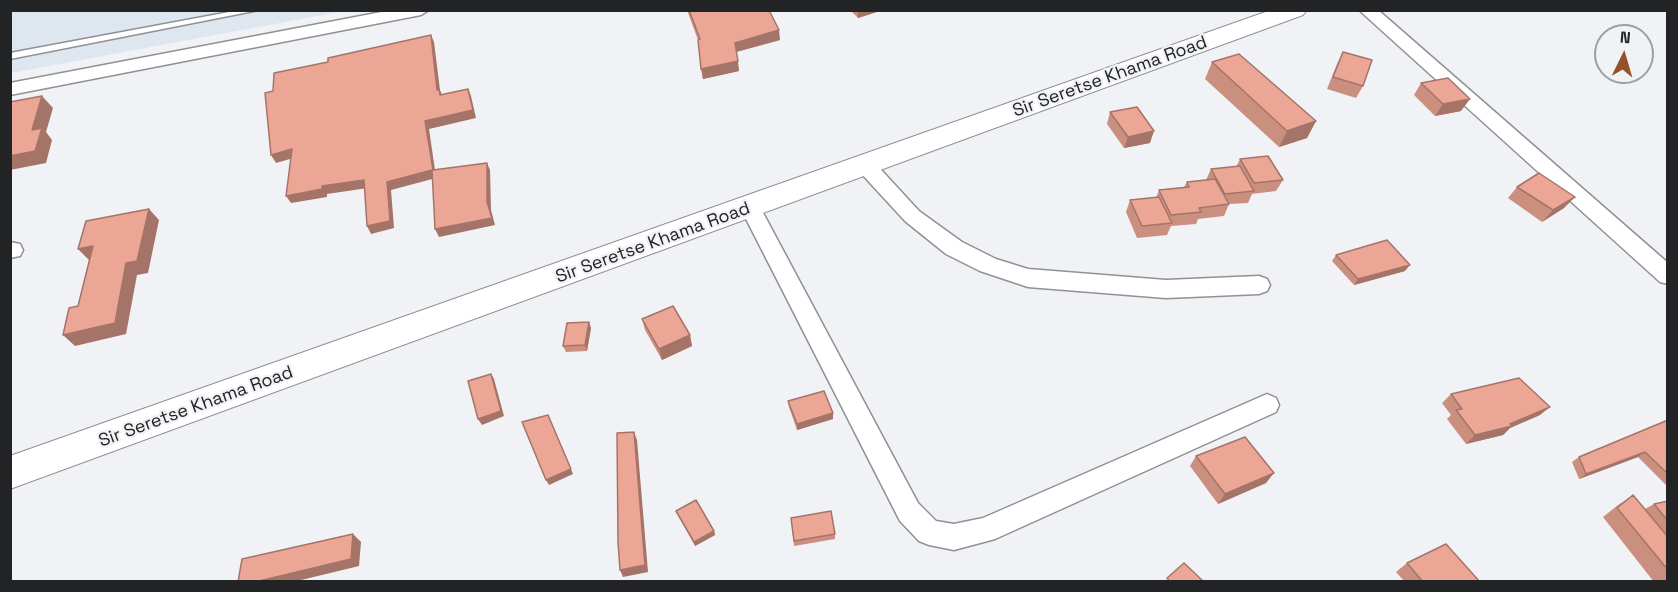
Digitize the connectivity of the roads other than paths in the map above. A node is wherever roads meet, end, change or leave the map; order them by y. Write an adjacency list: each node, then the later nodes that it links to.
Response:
1 (255, 10): 5 (lane)
2 (421, 10): 6 (street)
3 (1295, 10): 7 (main road, Sir Seretse Khama Road)
4 (1367, 10): 9 (street)
5 (10, 56)
6 (10, 90)
7 (866, 166): 8 (main road, Sir Seretse Khama Road); 10 (street)
8 (751, 208): 11 (street); 12 (main road, Sir Seretse Khama Road)
9 (1668, 276)
10 (1259, 285)
11 (1267, 405)
12 (10, 473)

